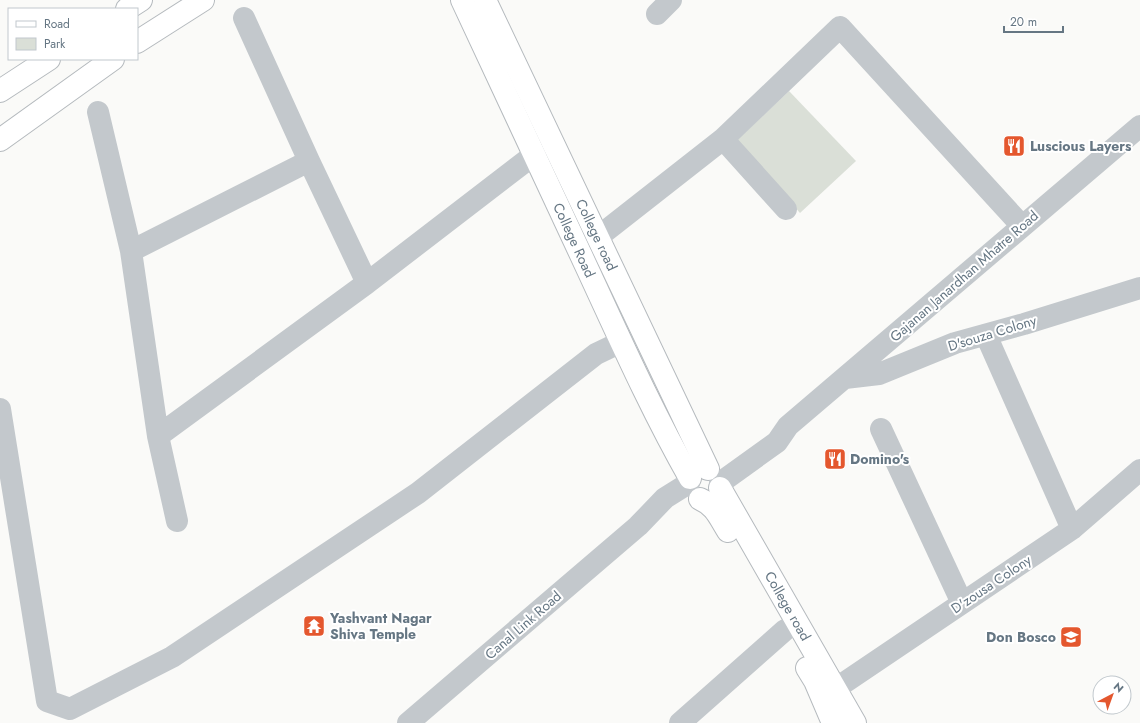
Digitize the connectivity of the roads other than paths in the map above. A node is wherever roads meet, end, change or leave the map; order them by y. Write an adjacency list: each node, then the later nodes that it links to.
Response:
1 (141, 0): 5 (main road)
2 (203, 0): 7 (main road)
3 (462, 0): 15 (main road, College Road)
4 (485, 0): 19 (main road, College road)
5 (129, 8)
6 (244, 18): 16 (street)
7 (138, 41)
8 (47, 60): 10 (main road)
9 (112, 60): 14 (main road)
10 (0, 91)
11 (98, 112): 20 (street)
12 (1140, 126): 18 (street, Gajanan Janardhan Mhatre Road)
13 (723, 139): 17 (street); 18 (street); 19 (street)
14 (0, 140)
15 (535, 154): 21 (street); 24 (main road, College Road)
16 (309, 161): 20 (street); 21 (street)
17 (786, 209)
18 (1022, 226): 25 (street, Gajanan Janardhan Mhatre Road)
19 (598, 237): 30 (main road, College road)
20 (131, 251): 28 (street)
21 (367, 282): 28 (street)
22 (1140, 288): 23 (street, D'souza Colony)
23 (986, 335): 25 (street, D'souza Colony); 32 (street)
24 (622, 342): 26 (street); 30 (main road, College Road)
25 (845, 378): 30 (street, Gajanan Janardhan Mhatre Road)
26 (0, 410)
27 (881, 429): 33 (street)
28 (158, 436): 31 (street)
29 (1140, 470): 32 (street, D'zousa Colony)
30 (704, 484): 34 (main road, College Road); 35 (main road, College road); 36 (street, Canal Link Road)
31 (177, 521)
32 (1072, 529): 33 (street, D'zousa Colony)
33 (962, 603): 35 (street, D'zousa Colony)
34 (785, 630): 37 (street); 38 (main road, College Road)
35 (835, 689): 39 (main road, College road)
36 (408, 723)
37 (680, 723)
38 (833, 723)
39 (855, 723)

